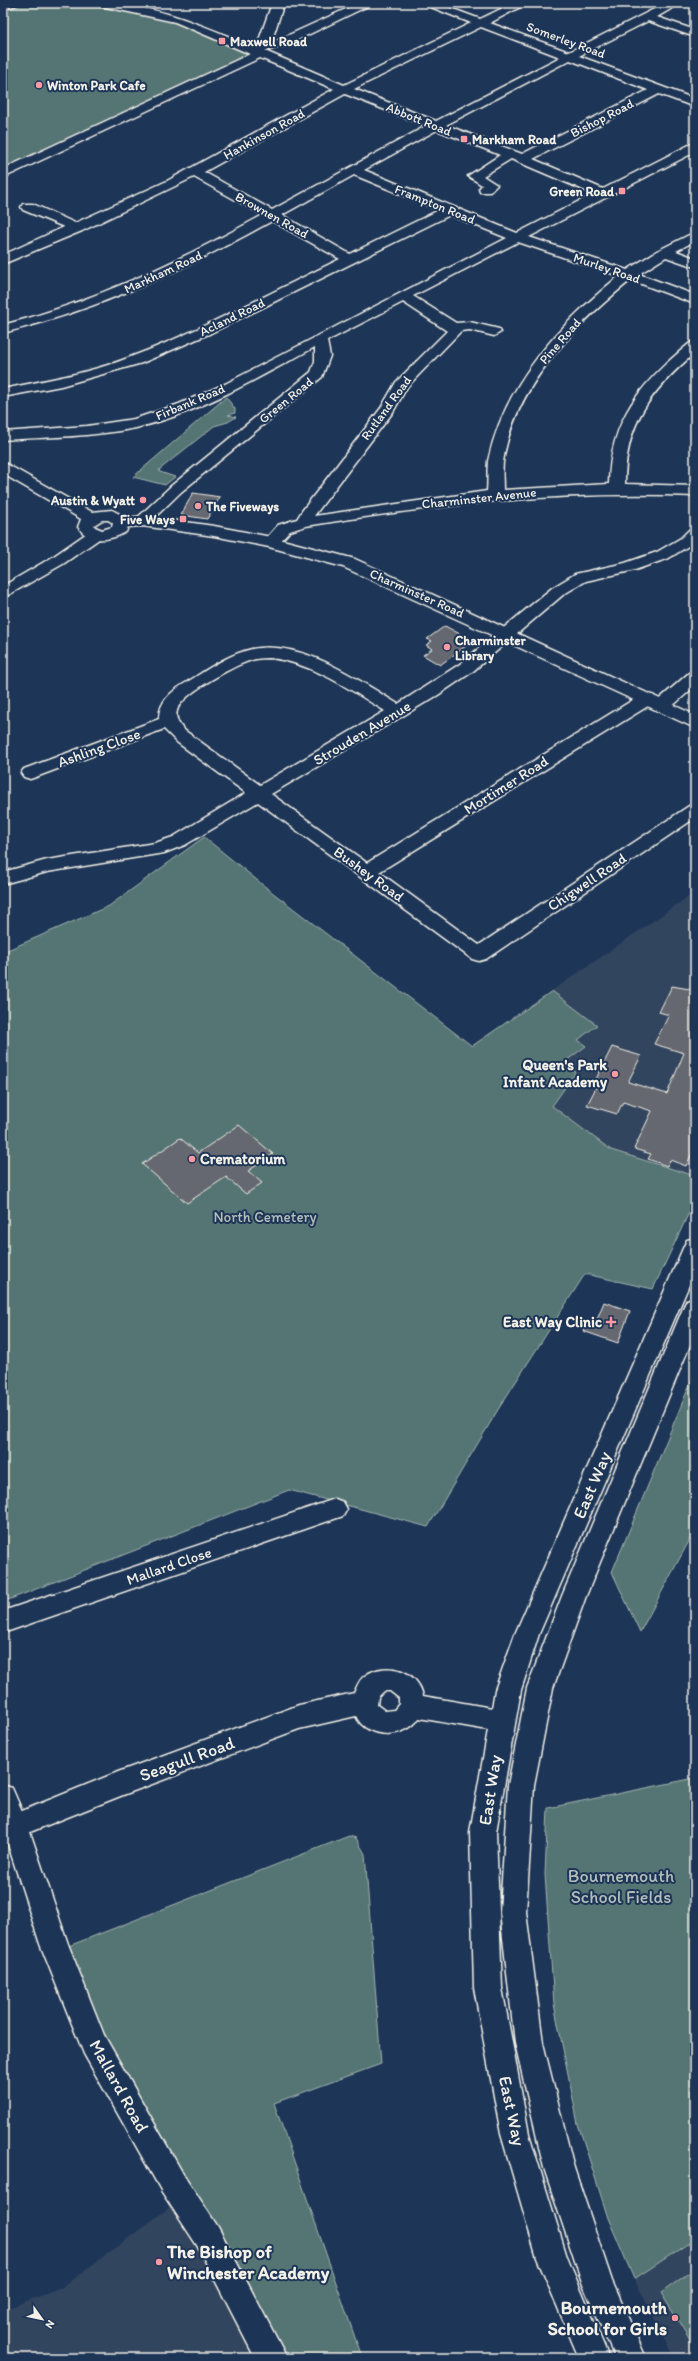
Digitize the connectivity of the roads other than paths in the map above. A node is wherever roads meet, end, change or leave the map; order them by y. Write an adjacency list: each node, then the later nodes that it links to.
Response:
1 (15, 3): 9 (street)
2 (101, 3): 10 (street, Abbott Road)
3 (156, 3): 10 (street)
4 (278, 3): 14 (street)
5 (368, 3): 14 (street)
6 (427, 3): 12 (street, Somerley Road)
7 (522, 3): 12 (street, Hankinson Road)
8 (675, 3): 11 (street, Markham Road)
9 (3, 7)
10 (134, 10): 14 (street, Abbott Road)
11 (647, 17): 13 (street); 15 (street, Markham Road)
12 (480, 23): 15 (street, Somerley Road); 17 (street, Hankinson Road)
13 (695, 34)
14 (259, 50): 17 (street, Abbott Road); 25 (street)
15 (569, 56): 16 (street, Somerley Road); 19 (street, Markham Road)
16 (659, 89): 18 (street, Somerley Road); 22 (street, Bishop Road)
17 (344, 90): 19 (street, Abbott Road); 24 (street, Hankinson Road)
18 (695, 103)
19 (435, 125): 21 (street, Abbott Road); 23 (street, Markham Road)
20 (693, 149): 27 (street)
21 (510, 154): 22 (street, Abbott Road); 26 (street)
22 (523, 159): 27 (street, Abbott Road)
23 (353, 170): 29 (street, Frampton Road); 30 (street, Markham Road)
24 (195, 172): 30 (street, Brownen Road); 31 (street, Hankinson Road)
25 (3, 174)
26 (486, 189)
27 (604, 194): 33 (street)
28 (28, 207): 31 (street)
29 (450, 210): 33 (street, Frampton Road); 36 (street, Acland Road)
30 (272, 215): 36 (street, Brownen Road); 42 (street, Markham Road)
31 (77, 228): 35 (street, Hankinson Road)
32 (695, 236): 34 (street, Pine Road)
33 (518, 238): 38 (street, Murley Road); 39 (street)
34 (666, 252): 37 (street); 38 (street, Pine Road)
35 (3, 260)
36 (350, 260): 46 (street, Acland Road)
37 (695, 263)
38 (629, 275): 40 (street, Murley Road); 51 (street, Pine Road)
39 (403, 296): 41 (street); 44 (street)
40 (695, 300)
41 (453, 328): 43 (street); 54 (street, Rutland Road)
42 (3, 329)
43 (494, 332)
44 (319, 339): 47 (street, Firbank Road); 53 (street, Green Road)
45 (695, 346): 49 (street)
46 (3, 393)
47 (3, 436)
48 (3, 467): 52 (main road)
49 (618, 487): 50 (street, Charminster Avenue); 51 (street, Charminster Avenue)
50 (695, 491)
51 (494, 495): 54 (street, Charminster Avenue)
52 (92, 518): 55 (main road); 57 (main road)
53 (142, 520): 55 (main road, Charminster Road); 58 (main road, Charminster Road)
54 (304, 522): 58 (street, Charminster Avenue)
55 (122, 523): 57 (main road)
56 (695, 533): 60 (street, Strouden Avenue)
57 (96, 534): 59 (street)
58 (272, 542): 60 (main road, Charminster Road)
59 (3, 593)
60 (507, 635): 62 (main road, Charminster Road); 63 (street, Strouden Avenue)
61 (695, 677): 62 (street, Mortimer Road)
62 (654, 702): 65 (main road, Charminster Road); 69 (street, Mortimer Road)
63 (399, 712): 64 (street); 67 (street, Strouden Avenue)
64 (168, 722): 66 (street, Ashling Close); 67 (street, Bushey Road)
65 (695, 722)
66 (30, 773)
67 (258, 795): 69 (street, Bushey Road); 70 (street, Strouden Avenue)
68 (695, 810): 71 (street, Chigwell Road)
69 (366, 872): 71 (street, Bushey Road)
70 (3, 878)
71 (479, 954)
72 (695, 1246): 78 (street, East Way)
73 (695, 1306): 83 (street, East Way)
74 (335, 1509): 75 (street, Mallard Close)
75 (3, 1622)
76 (363, 1703): 77 (street); 77 (street); 80 (street, Seagull Road)
77 (411, 1705): 78 (street)
78 (502, 1721): 82 (street, East Way)
79 (3, 1797): 80 (street, Mallard Road)
80 (15, 1826): 81 (street, Mallard Road)
81 (272, 2358)
82 (594, 2358)
83 (631, 2358)

